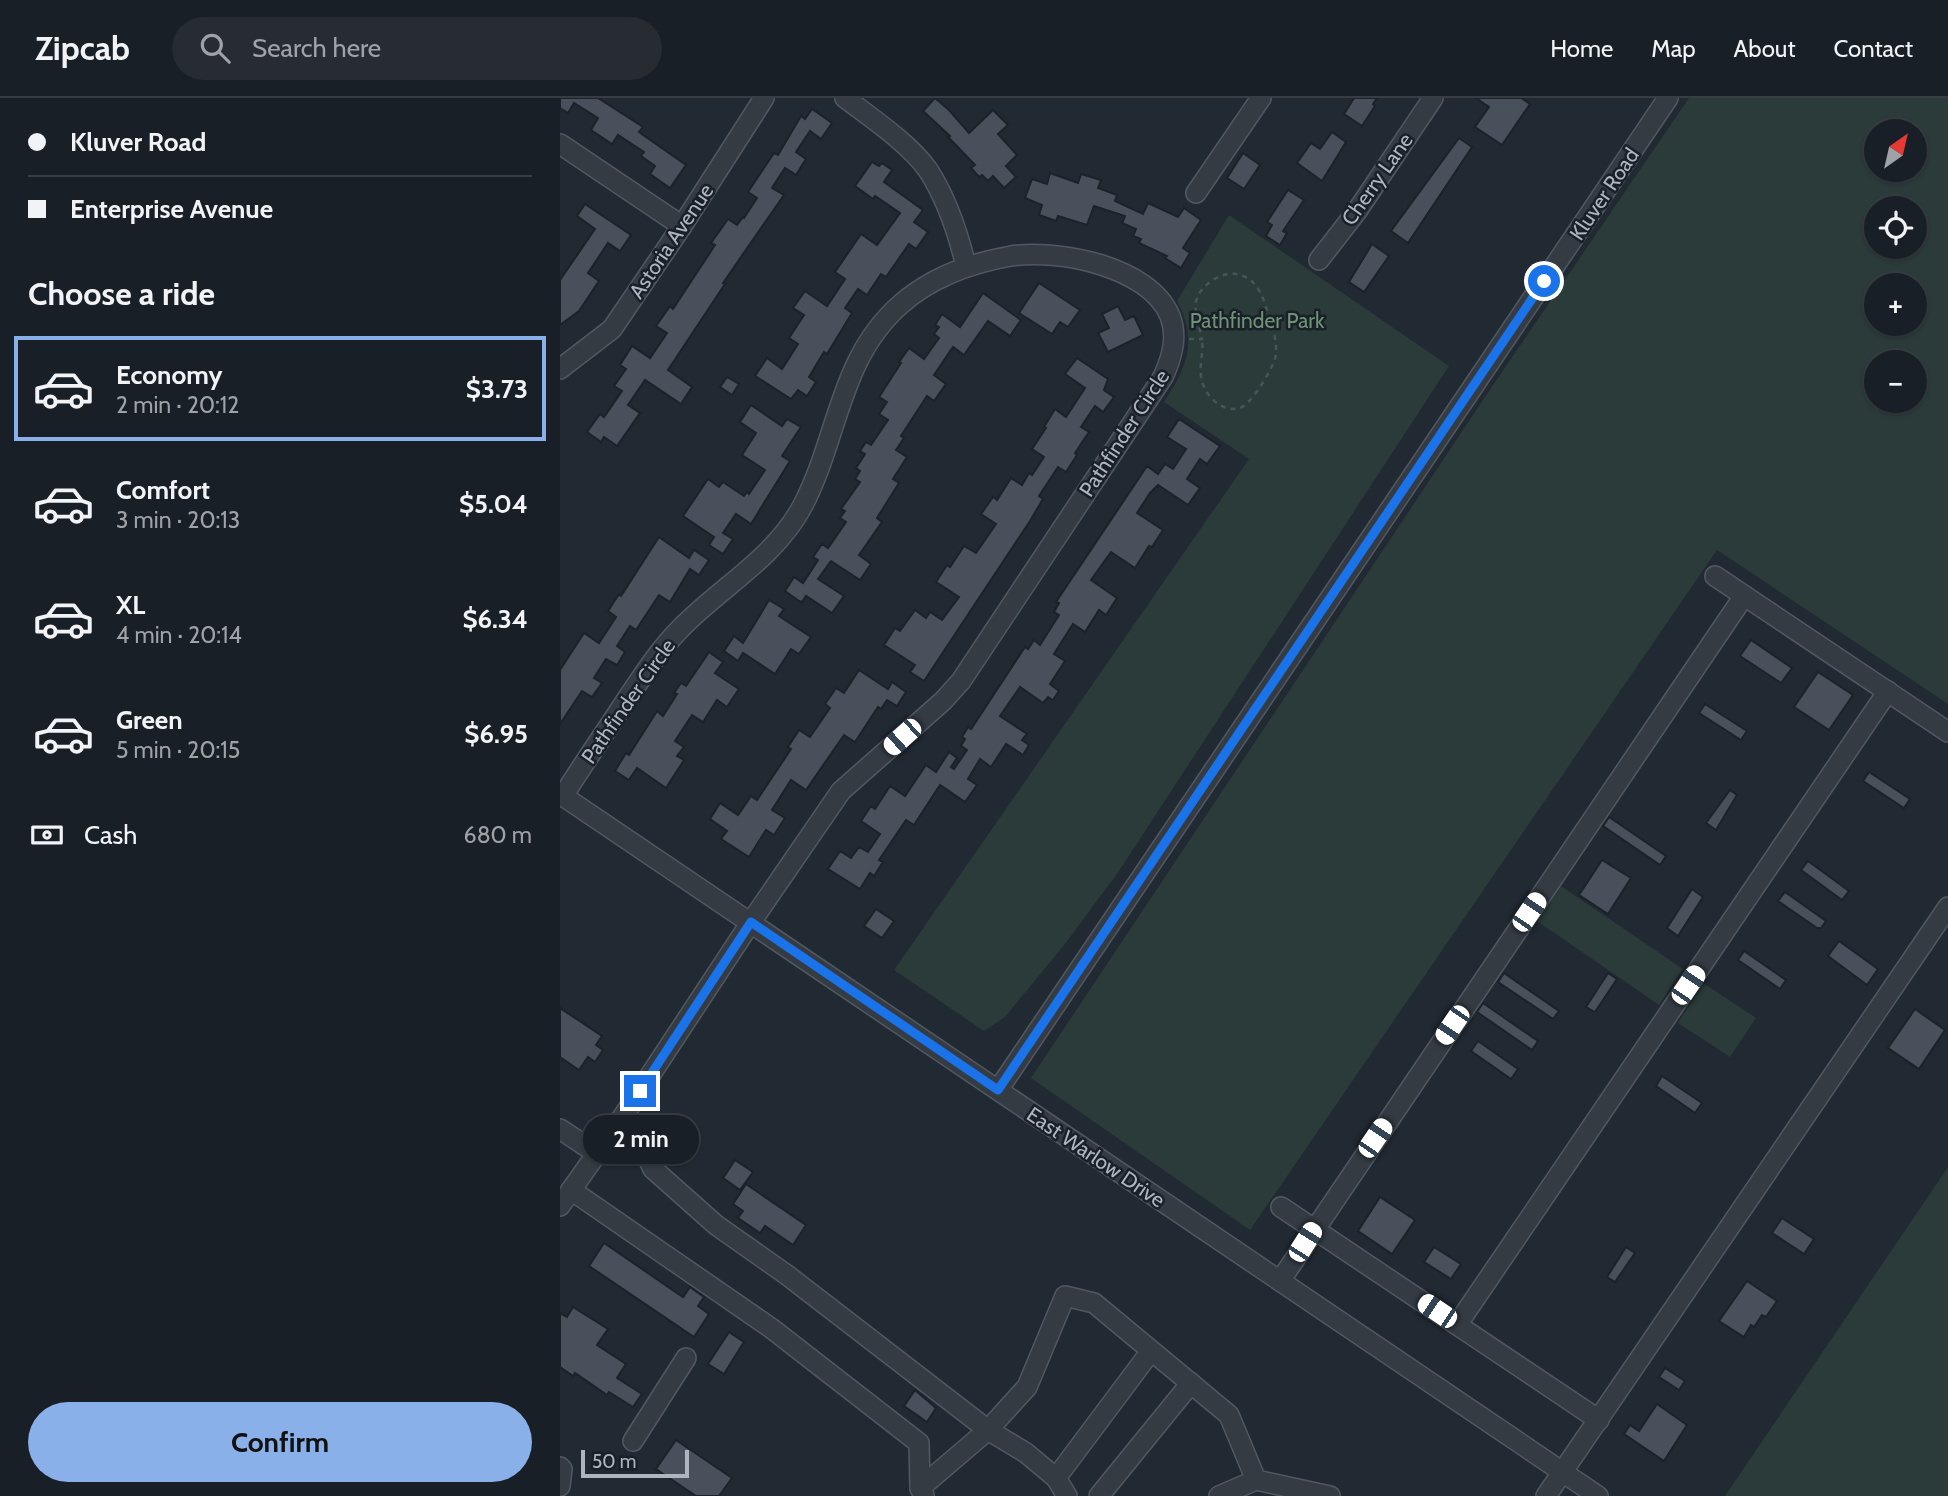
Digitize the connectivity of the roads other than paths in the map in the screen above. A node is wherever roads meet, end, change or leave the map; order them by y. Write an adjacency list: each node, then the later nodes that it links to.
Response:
1 (764, 98): 8 (street, Astoria Avenue)
2 (845, 98): 10 (street)
3 (1261, 98): 7 (street)
4 (1433, 98): 9 (street, Cherry Lane)
5 (1668, 98): 19 (street, Kluver Road)
6 (560, 144): 8 (street)
7 (1196, 193)
8 (682, 226): 11 (street, Astoria Avenue)
9 (1319, 260)
10 (966, 266): 16 (street, Pathfinder Circle); 18 (street, Pathfinder Circle)
11 (560, 369)
12 (1715, 576): 13 (street)
13 (1744, 596): 14 (street); 25 (street)
14 (1888, 691): 15 (street); 27 (street)
15 (1948, 732)
16 (561, 795): 18 (street, East Warlow Drive)
17 (1948, 907): 31 (street)
18 (751, 922): 19 (street, East Warlow Drive); 20 (street, Pathfinder Circle)
19 (998, 1090): 26 (street, East Warlow Drive)
20 (626, 1112): 22 (street, Pathfinder Circle); 32 (street)
21 (560, 1129): 22 (street)
22 (596, 1153): 23 (street, Pathfinder Circle)
23 (565, 1198): 39 (street)
24 (1281, 1207): 25 (street)
25 (1314, 1228): 26 (street); 27 (street)
26 (1280, 1281): 35 (street, East Warlow Drive)
27 (1457, 1325): 31 (street)
28 (1151, 1351): 30 (street); 32 (street); 38 (street)
29 (686, 1358): 33 (street)
30 (1191, 1383): 36 (street); 40 (street)
31 (1599, 1420): 35 (street)
32 (988, 1430): 38 (street); 39 (street)
33 (633, 1441)
34 (560, 1467): 37 (street)
35 (1564, 1472): 43 (street); 44 (street, East Warlow Drive)
36 (1256, 1479): 41 (street); 42 (street)
37 (560, 1486)
38 (1061, 1490)
39 (922, 1492)
40 (1099, 1496)
41 (1219, 1496)
42 (1329, 1496)
43 (1546, 1496)
44 (1598, 1496)

